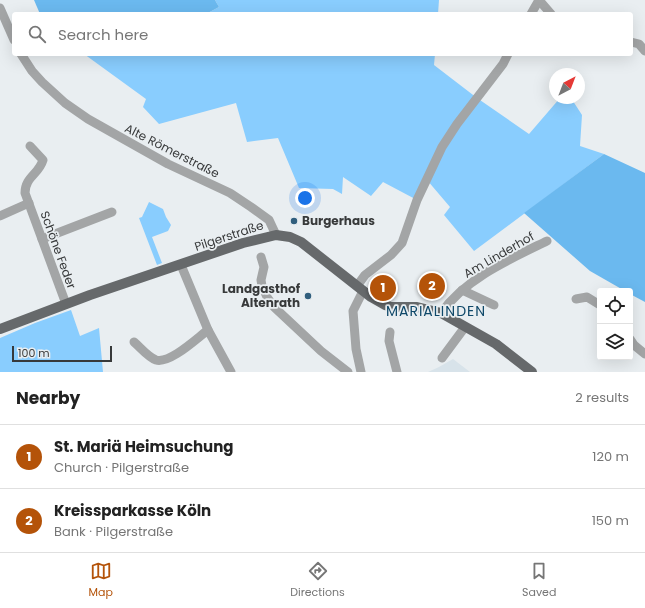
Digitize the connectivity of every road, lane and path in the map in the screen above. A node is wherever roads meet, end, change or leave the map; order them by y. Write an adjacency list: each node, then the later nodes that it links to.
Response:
1 (539, 0): 3 (street); 4 (street)
2 (0, 8): 5 (street)
3 (532, 12)
4 (549, 12)
5 (12, 35)
6 (633, 42): 7 (street)
7 (645, 51)
8 (21, 56): 14 (street, Alte Römerstraße)
9 (507, 56): 19 (street)
10 (30, 146): 11 (street, Schöne Feder)
11 (28, 203): 13 (street, Schöne Feder); 15 (street, Schöne Feder)
12 (112, 212): 15 (street)
13 (0, 216)
14 (276, 235): 18 (main road, Pilgerstraße); 19 (main road, Pilgerstraße)
15 (42, 239): 23 (street, Schöne Feder)
16 (548, 241): 20 (street, Am Linderhof)
17 (261, 257): 35 (street)
18 (181, 265): 23 (main road, Pilgerstraße); 28 (street)
19 (360, 288): 25 (main road, Pilgerstraße); 36 (street)
20 (462, 290): 24 (street, Am Linderhof); 25 (street, Am Linderhof)
21 (576, 299): 22 (street)
22 (597, 303)
23 (66, 304): 27 (main road, Pilgerstraße)
24 (494, 305)
25 (441, 313): 26 (main road, Pilgerstraße)
26 (465, 327): 33 (street); 38 (main road, Pilgerstraße)
27 (0, 329)
28 (208, 330): 30 (street); 34 (street)
29 (390, 332): 37 (street)
30 (134, 342)
31 (633, 344): 32 (street)
32 (645, 354)
33 (442, 358)
34 (231, 372)
35 (348, 372)
36 (361, 372)
37 (397, 372)
38 (532, 372)

